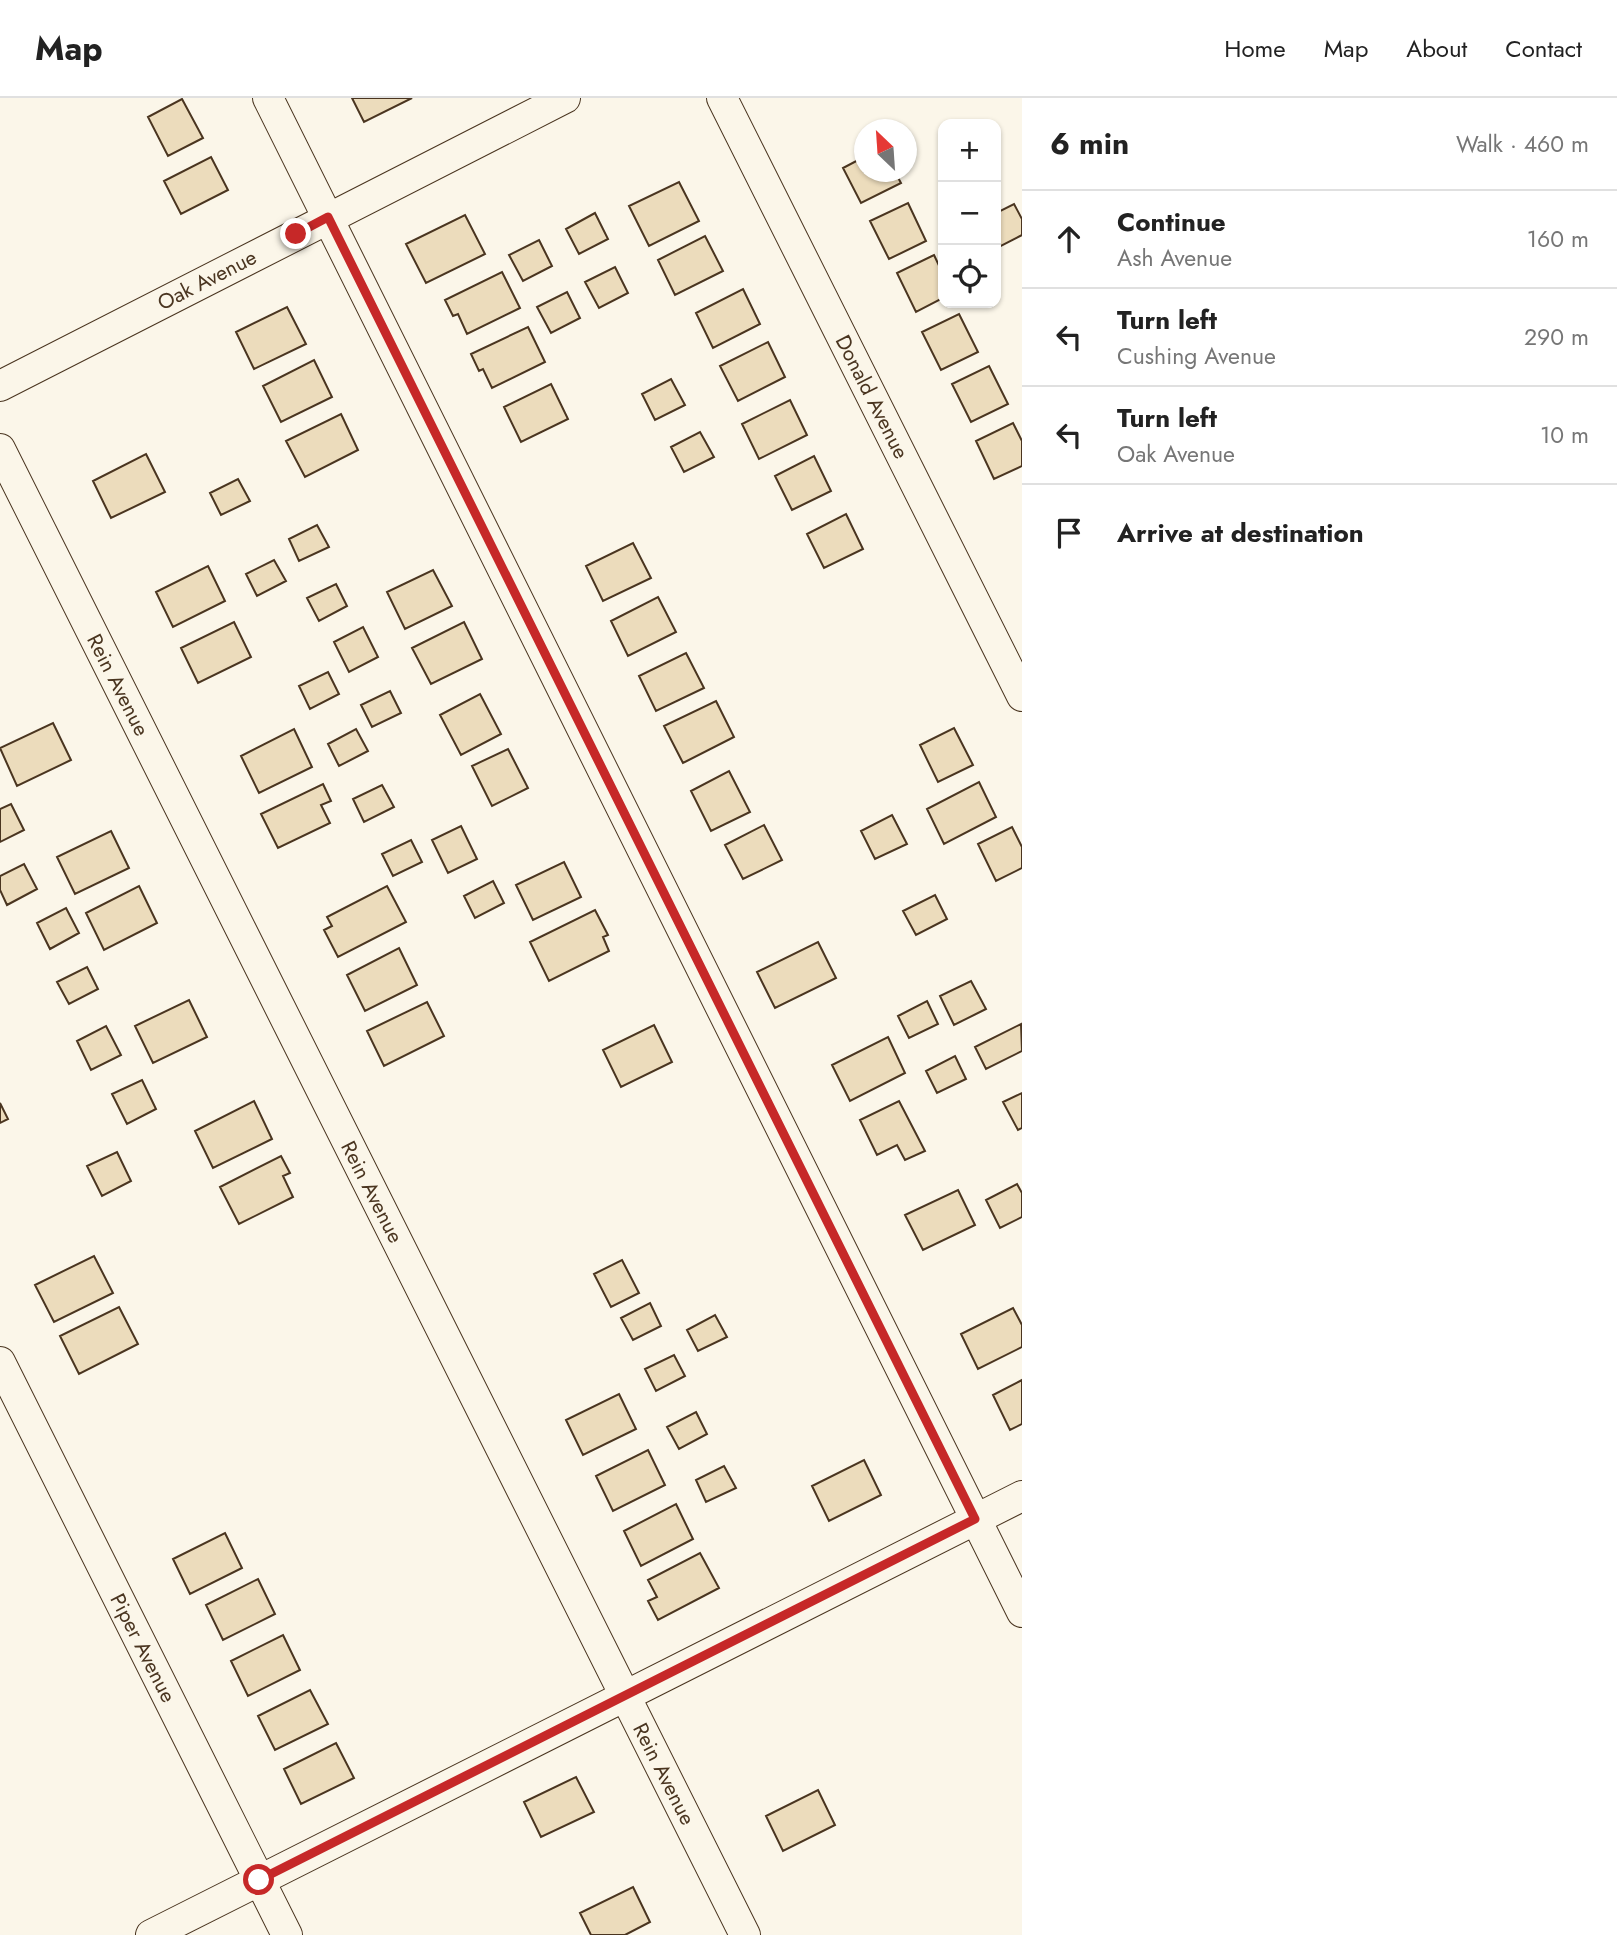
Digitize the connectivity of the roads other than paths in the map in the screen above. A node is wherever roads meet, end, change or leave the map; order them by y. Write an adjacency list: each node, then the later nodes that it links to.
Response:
1 (268, 98): 4 (street)
2 (565, 98): 4 (street, Oak Avenue)
3 (722, 98): 7 (street, Donald Avenue)
4 (328, 217): 5 (street, Oak Avenue); 10 (street)
5 (0, 386)
6 (0, 449): 12 (street, Rein Avenue)
7 (1022, 696)
8 (0, 1362): 13 (street, Piper Avenue)
9 (1022, 1496): 10 (street)
10 (975, 1519): 11 (street); 12 (street)
11 (1022, 1612)
12 (624, 1695): 13 (street); 16 (street, Rein Avenue)
13 (259, 1880): 14 (street); 15 (street, Piper Avenue)
14 (151, 1935)
15 (286, 1935)
16 (745, 1935)

